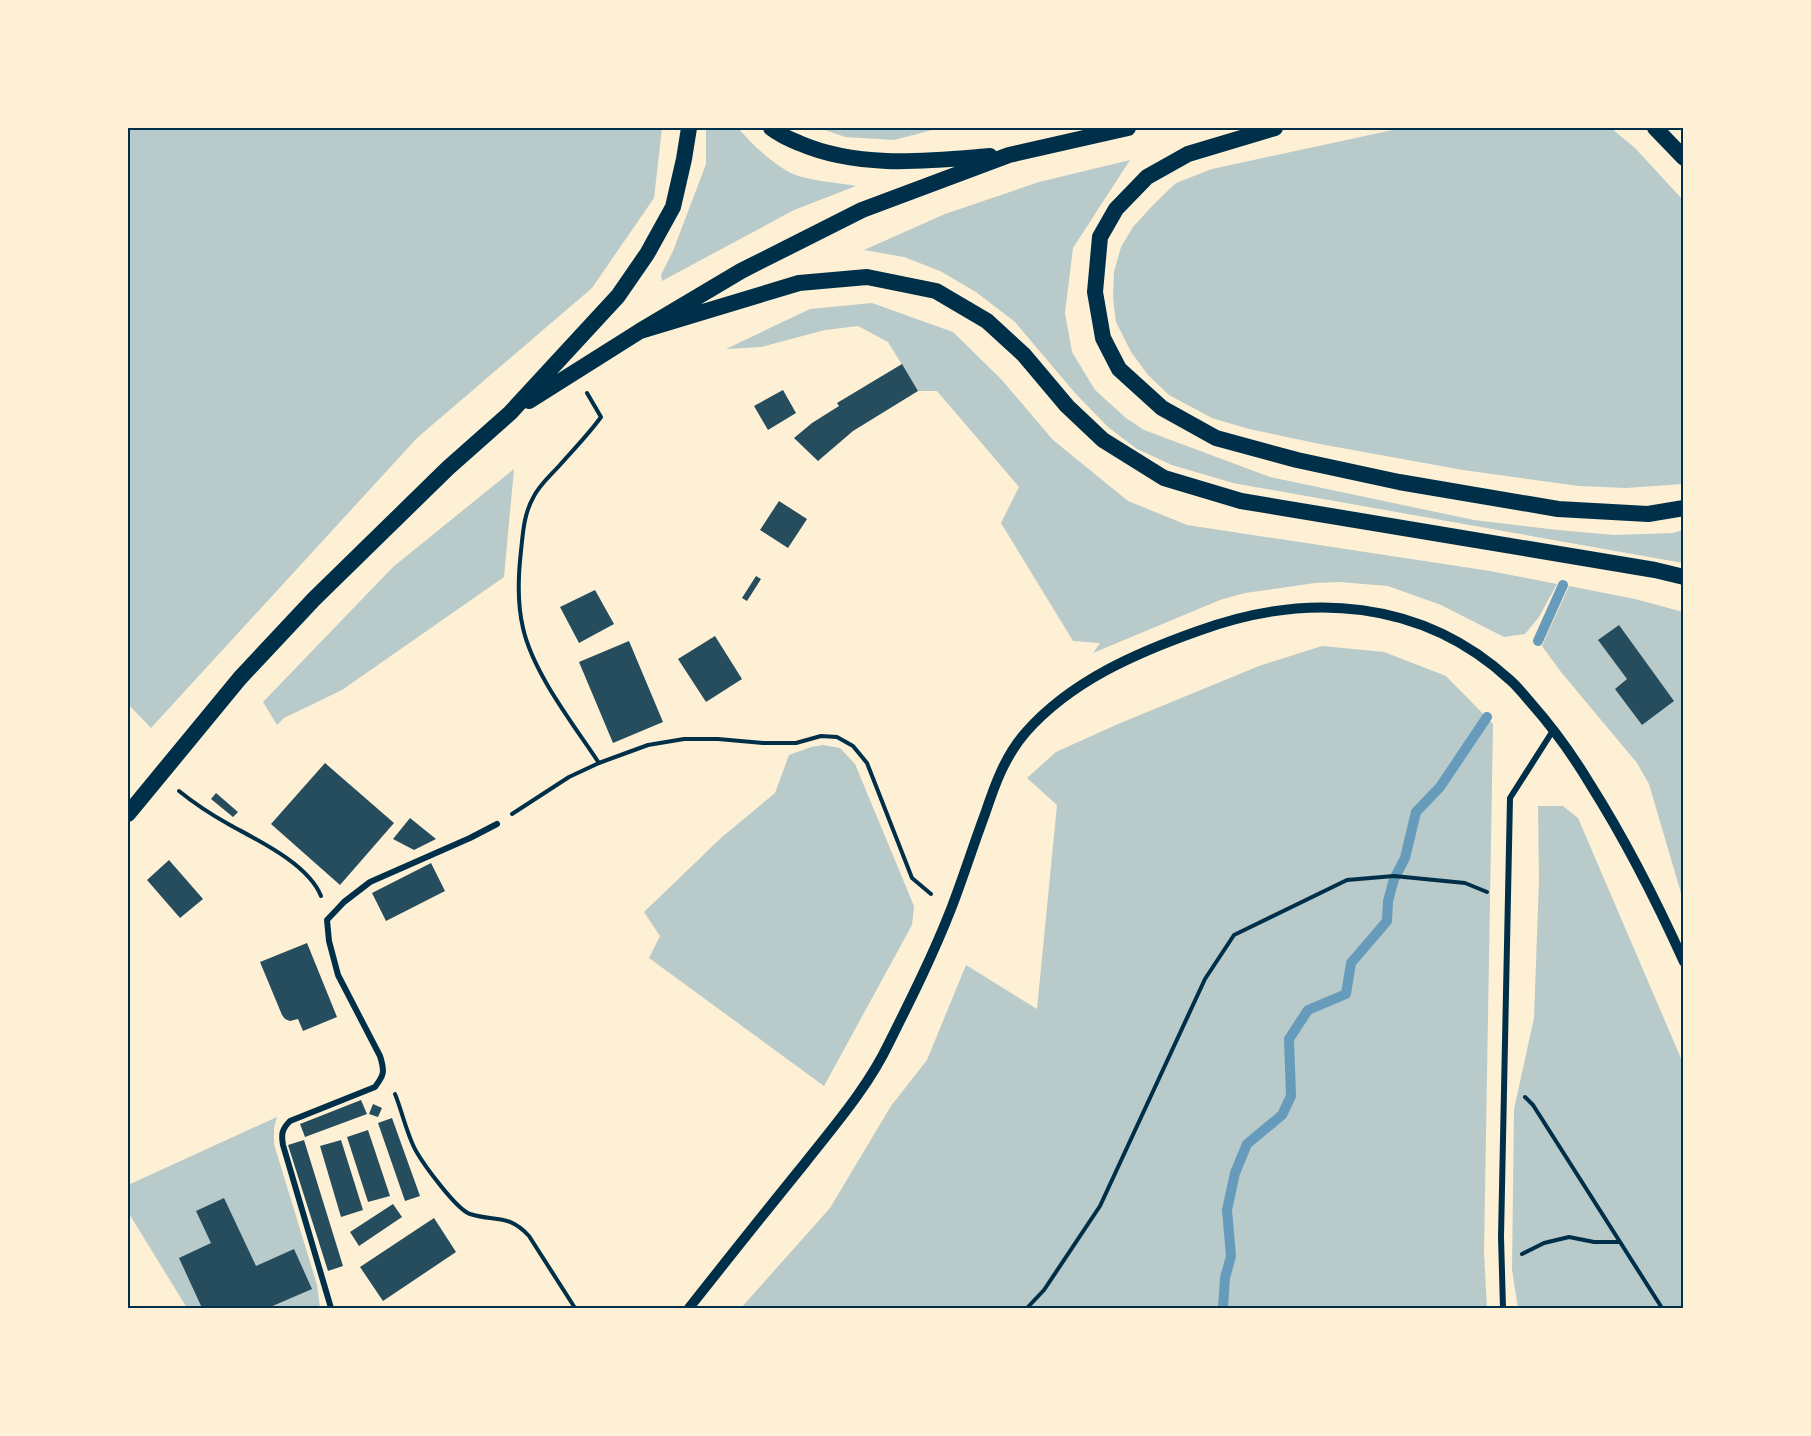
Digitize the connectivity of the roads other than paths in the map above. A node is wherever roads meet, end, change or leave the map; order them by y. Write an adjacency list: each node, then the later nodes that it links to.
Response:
1 (689, 128): 9 (highway)
2 (771, 128): 6 (highway)
3 (1128, 128): 6 (highway)
4 (1275, 128): 10 (highway)
5 (1655, 128): 7 (highway)
6 (1009, 155): 8 (highway)
7 (1683, 158)
8 (640, 331): 9 (highway); 11 (highway)
9 (510, 413): 13 (highway)
10 (1683, 508)
11 (1683, 577)
12 (1554, 729): 15 (street); 17 (street); 18 (street)
13 (128, 814)
14 (497, 824): 16 (street)
15 (1683, 962)
16 (331, 1308)
17 (689, 1308)
18 (1503, 1308)

